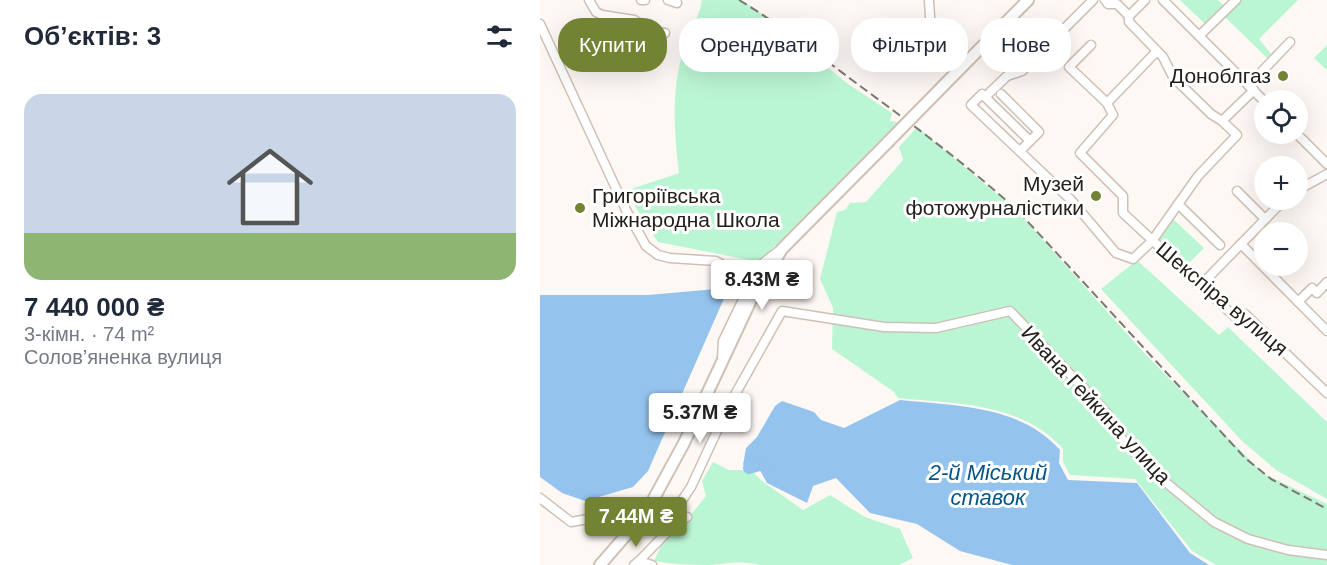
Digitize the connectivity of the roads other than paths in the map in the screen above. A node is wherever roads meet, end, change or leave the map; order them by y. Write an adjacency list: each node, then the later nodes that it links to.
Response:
1 (589, 0): 12 (street)
2 (929, 0): 13 (street)
3 (1028, 0): 38 (main road, bridge)
4 (1093, 0): 22 (street)
5 (1105, 0): 11 (street)
6 (1145, 0): 11 (street)
7 (1163, 0): 15 (street)
8 (1220, 0): 10 (street)
9 (1236, 0): 10 (street)
10 (1228, 8): 15 (street)
11 (1129, 16): 18 (street)
12 (621, 18)
13 (930, 18)
14 (540, 24): 39 (street)
15 (1199, 36): 19 (street)
16 (1290, 42): 19 (street)
17 (1091, 45): 23 (street)
18 (1157, 51): 23 (street); 24 (street)
19 (1251, 87): 20 (street); 24 (street)
20 (1254, 90)
21 (1001, 94): 25 (street)
22 (985, 97): 25 (street); 27 (street)
23 (1107, 103): 35 (street, Шекспіра вулиця)
24 (1222, 121): 32 (street)
25 (1030, 141): 27 (street)
26 (1307, 144): 28 (street)
27 (1022, 150): 35 (street)
28 (1327, 164)
29 (1327, 174): 30 (street)
30 (1308, 184)
31 (1238, 191): 34 (street)
32 (1178, 204): 35 (street); 37 (street)
33 (1275, 210): 34 (street)
34 (1266, 219): 36 (street)
35 (1152, 241): 41 (street, Шекспіра вулиця)
36 (1241, 244): 41 (street); 42 (street)
37 (1220, 245)
38 (782, 249): 39 (street); 44 (main road)
39 (749, 280): 44 (street)
40 (1327, 282): 42 (street)
41 (1200, 286): 45 (street, Шекспіра вулиця)
42 (1298, 302): 43 (street)
43 (1327, 331)
44 (722, 362): 47 (main road)
45 (1327, 393)
46 (540, 498): 47 (street)
47 (647, 511): 52 (main road)
48 (687, 518): 49 (street)
49 (672, 527): 50 (street, Ивана Гейкина улица); 51 (street)
50 (1327, 555)
51 (636, 563): 53 (street)
52 (600, 565)
53 (652, 565)

